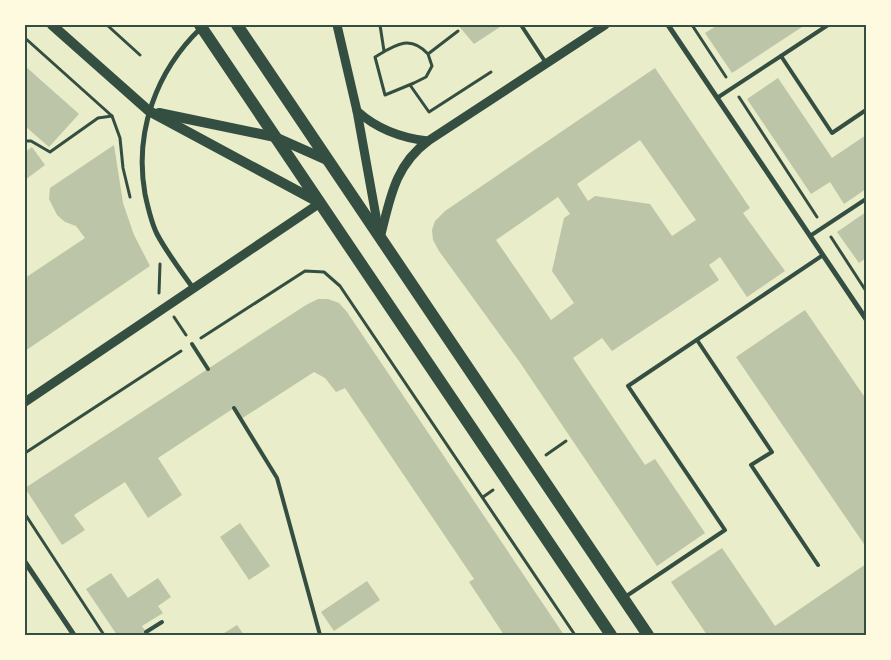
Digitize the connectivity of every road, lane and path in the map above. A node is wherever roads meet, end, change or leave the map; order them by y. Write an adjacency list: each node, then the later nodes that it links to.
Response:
1 (52, 25): 24 (main road)
2 (106, 25): 16 (path)
3 (237, 25): 30 (main road)
4 (336, 25): 25 (street)
5 (380, 25): 14 (path)
6 (521, 25): 18 (lane)
7 (605, 25): 18 (street)
8 (668, 25): 22 (street)
9 (692, 25): 21 (path)
10 (828, 25): 17 (lane)
11 (201, 26): 24 (street); 27 (main road)
12 (458, 31): 15 (path)
13 (25, 38): 26 (path)
14 (384, 51): 15 (path); 20 (path)
15 (428, 54): 20 (path)
16 (140, 55)
17 (781, 56): 21 (lane); 23 (lane)
18 (546, 63): 28 (street)
19 (491, 72): 20 (path)
20 (410, 85)
21 (732, 88): 22 (lane); 34 (path)
22 (717, 98): 35 (street)
23 (866, 110)
24 (149, 111): 27 (main road); 33 (main road); 39 (street)
25 (357, 111): 28 (street); 36 (street)
26 (112, 116): 29 (path); 32 (path)
27 (275, 136): 30 (main road); 33 (main road)
28 (428, 141): 36 (street)
29 (25, 142)
30 (329, 161): 36 (main road)
31 (866, 198): 34 (lane)
32 (131, 199)
33 (320, 203): 39 (street); 59 (main road)
34 (824, 227): 35 (lane); 40 (path)
35 (810, 236): 37 (street)
36 (380, 238): 52 (main road)
37 (823, 255): 42 (street); 43 (lane)
38 (157, 257): 41 (path)
39 (193, 288): 41 (street)
40 (866, 291)
41 (167, 306): 44 (path); 46 (street)
42 (866, 319)
43 (697, 340): 51 (lane); 52 (lane)
44 (192, 344): 45 (lane); 48 (path); 58 (path)
45 (208, 369)
46 (25, 402)
47 (234, 408): 57 (lane)
48 (25, 453)
49 (25, 514): 56 (path)
50 (25, 562): 55 (street)
51 (818, 565)
52 (623, 598): 60 (main road)
53 (162, 622): 54 (lane)
54 (146, 632)
55 (74, 635)
56 (104, 635)
57 (320, 635)
58 (575, 635)
59 (611, 635)
60 (648, 635)

